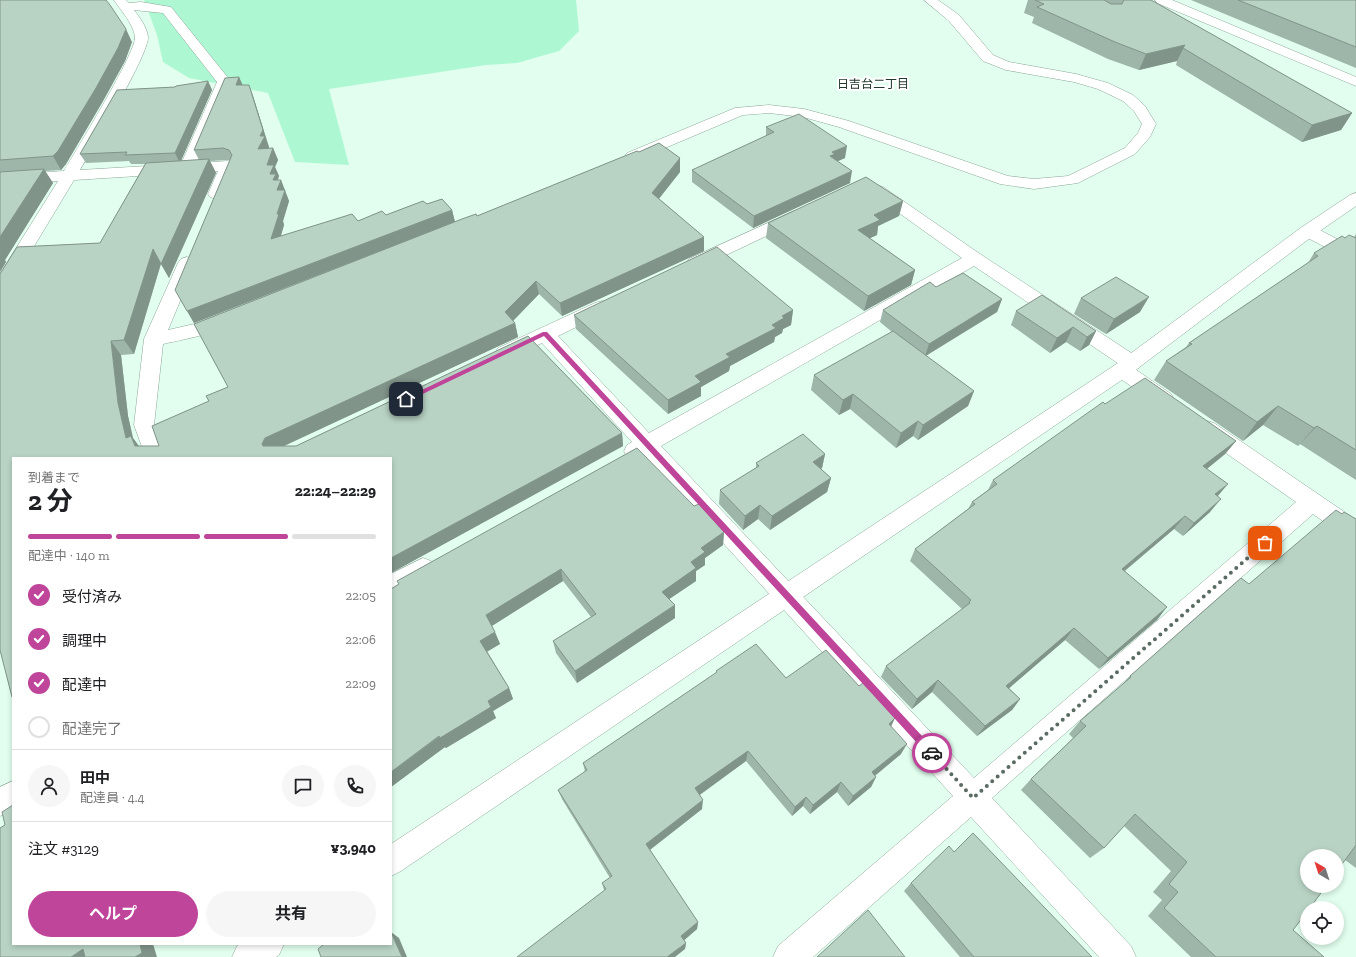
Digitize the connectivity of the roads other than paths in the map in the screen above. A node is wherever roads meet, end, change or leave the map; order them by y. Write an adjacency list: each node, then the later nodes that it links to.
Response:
1 (930, 0): 5 (street)
2 (1160, 0): 4 (street)
3 (123, 4): 6 (street); 7 (street)
4 (1356, 82)
5 (618, 162)
6 (187, 169): 7 (street); 12 (street)
7 (69, 176): 8 (street); 18 (street)
8 (0, 180)
9 (858, 186): 16 (street)
10 (1356, 198): 13 (street)
11 (809, 209): 17 (street)
12 (209, 210)
13 (1308, 231): 15 (street); 24 (street)
14 (194, 245): 22 (street)
15 (1356, 256)
16 (974, 258): 24 (street); 25 (street)
17 (680, 270)
18 (0, 289)
19 (616, 300): 21 (street)
20 (235, 315): 22 (street)
21 (545, 334): 23 (street); 25 (street)
22 (154, 339): 26 (street)
23 (488, 361)
24 (1127, 367): 28 (street); 32 (street)
25 (648, 444): 27 (street); 32 (street)
26 (157, 457)
27 (620, 459)
28 (1312, 502): 29 (street); 34 (street)
29 (1356, 532)
30 (440, 559): 31 (street)
31 (392, 585)
32 (787, 596): 34 (street); 36 (street)
33 (12, 796): 35 (street)
34 (973, 798): 39 (street); 40 (street)
35 (0, 802)
36 (392, 860)
37 (266, 945): 38 (street)
38 (248, 957)
39 (789, 957)
40 (1120, 957)

